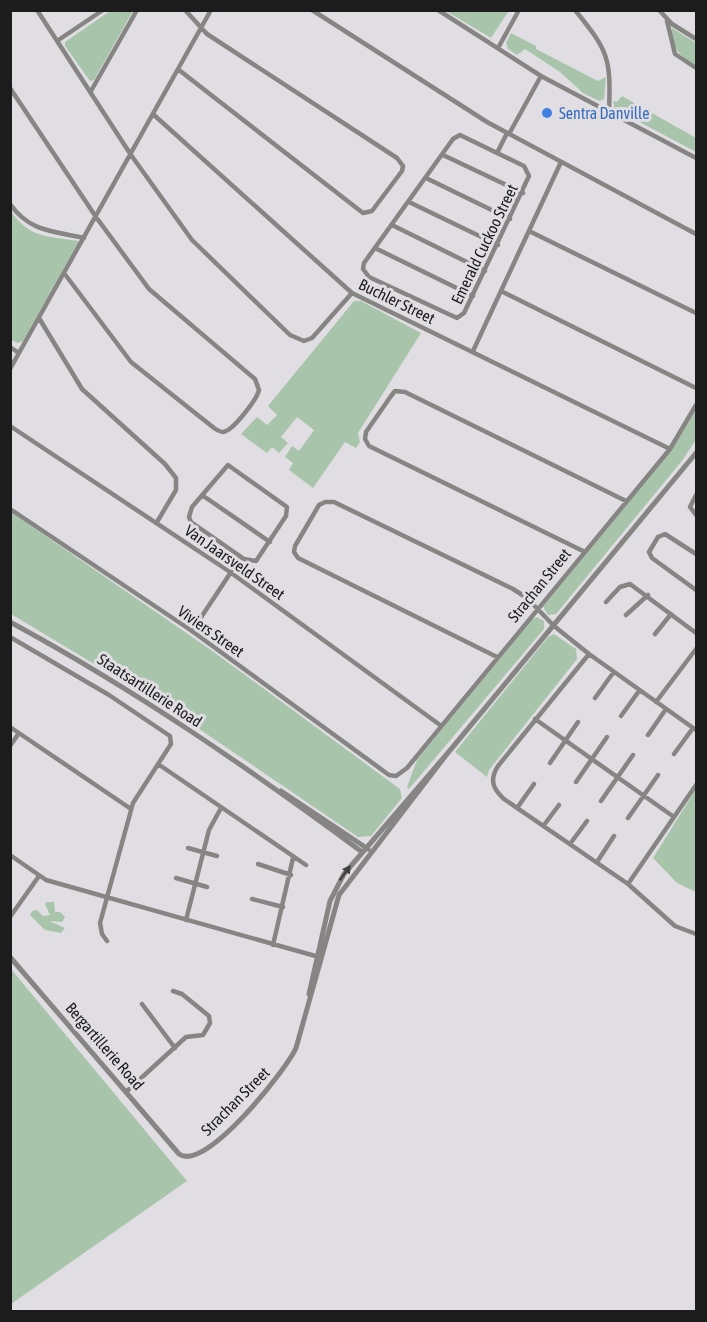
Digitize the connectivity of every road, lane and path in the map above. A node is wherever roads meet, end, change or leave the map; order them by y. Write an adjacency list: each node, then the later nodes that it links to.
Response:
1 (37, 10): 14 (street)
2 (103, 10): 14 (street)
3 (137, 10): 20 (street)
4 (185, 10): 12 (street)
5 (211, 10): 12 (street)
6 (312, 10): 23 (street)
7 (438, 10): 15 (street)
8 (519, 10): 15 (street)
9 (575, 10): 21 (street)
10 (658, 10): 11 (street)
11 (667, 21): 13 (street); 16 (street)
12 (200, 29): 17 (street); 17 (street)
13 (696, 39)
14 (57, 41): 20 (street)
15 (498, 48): 18 (street)
16 (696, 68)
17 (179, 70): 22 (street)
18 (541, 76): 21 (street); 23 (street)
19 (10, 88): 33 (street)
20 (91, 91): 25 (street)
21 (609, 112): 27 (street)
22 (154, 115): 25 (street); 44 (street, Buchler Street)
23 (508, 134): 24 (street); 28 (street)
24 (498, 151): 26 (street, Emerald Cuckoo Street); 30 (street, Emerald Cuckoo Street)
25 (131, 155): 33 (street); 44 (street)
26 (443, 155): 29 (street, Emerald Cuckoo Street); 30 (street)
27 (696, 158)
28 (561, 162): 36 (street); 37 (street)
29 (426, 178): 31 (street, Emerald Cuckoo Street); 34 (street)
30 (523, 193): 34 (street, Emerald Cuckoo Street)
31 (409, 202): 35 (street, Emerald Cuckoo Street); 39 (street)
32 (10, 204): 38 (street)
33 (96, 217): 38 (street); 42 (street)
34 (510, 219): 39 (street, Emerald Cuckoo Street)
35 (392, 225): 40 (street, Emerald Cuckoo Street); 41 (street)
36 (528, 231): 43 (street); 46 (street)
37 (696, 234)
38 (84, 238): 42 (street)
39 (498, 245): 41 (street, Emerald Cuckoo Street)
40 (375, 248): 45 (street); 45 (street, Emerald Cuckoo Street)
41 (485, 271): 45 (street, Emerald Cuckoo Street)
42 (64, 273): 47 (street)
43 (501, 291): 49 (street); 52 (street)
44 (352, 293): 49 (street, Buchler Street)
45 (473, 296)
46 (696, 313)
47 (39, 318): 50 (street); 62 (street)
48 (10, 346): 50 (street)
49 (472, 351): 55 (street, Buchler Street)
50 (19, 353): 51 (street)
51 (10, 369)
52 (696, 388)
53 (696, 405): 55 (street, Strachan Street)
54 (10, 426): 62 (street, Van Jaarsveld Street)
55 (670, 448): 59 (street, Strachan Street)
56 (696, 453): 75 (street, Strachan Street)
57 (202, 495): 63 (street); 63 (street); 66 (street)
58 (696, 495): 61 (street)
59 (626, 501): 64 (street, Strachan Street); 64 (street)
60 (10, 509): 76 (street, Viviers Street)
61 (696, 515)
62 (157, 522): 67 (street, Van Jaarsveld Street)
63 (270, 542): 66 (street)
64 (583, 551): 71 (street, Strachan Street)
65 (696, 554): 68 (street)
66 (241, 557): 67 (street)
67 (230, 572): 76 (street); 91 (street, Van Jaarsveld Street)
68 (696, 590)
69 (648, 595): 70 (street); 72 (street); 73 (street)
70 (606, 602)
71 (537, 610): 75 (street); 82 (street, Strachan Street); 82 (street)
72 (671, 614): 77 (street); 78 (street)
73 (626, 615)
74 (10, 622): 124 (street, Staatsartillerie Road)
75 (554, 626): 81 (street); 99 (street, Strachan Street)
76 (192, 631): 106 (street, Viviers Street)
77 (696, 633)
78 (655, 634)
79 (10, 637): 104 (street)
80 (696, 649): 86 (street)
81 (589, 654): 83 (street); 89 (street)
82 (497, 657): 91 (street, Strachan Street)
83 (613, 672): 84 (street); 85 (street)
84 (639, 691): 86 (street); 88 (street)
85 (595, 698)
86 (656, 702): 87 (street)
87 (666, 709): 93 (street); 95 (street)
88 (621, 716)
89 (535, 719): 97 (street); 115 (street)
90 (578, 722): 97 (street)
91 (440, 725): 106 (street, Strachan Street)
92 (10, 727): 94 (street)
93 (695, 729): 100 (street)
94 (20, 733): 98 (street); 116 (street)
95 (648, 735)
96 (608, 737): 102 (street)
97 (565, 741): 102 (street); 103 (street)
98 (10, 746)
99 (447, 754): 124 (street, Strachan Street); 126 (street, Strachan Street)
100 (674, 754)
101 (633, 755): 107 (street)
102 (591, 760): 107 (street); 108 (street)
103 (550, 763)
104 (158, 764): 114 (street); 116 (street)
105 (658, 775): 111 (street)
106 (396, 776)
107 (617, 778): 111 (street); 112 (street)
108 (576, 782)
109 (534, 784): 115 (street)
110 (696, 785): 117 (street)
111 (644, 796): 117 (street); 118 (street)
112 (601, 801)
113 (559, 805): 120 (street)
114 (221, 808): 125 (street); 129 (street)
115 (517, 808): 120 (street)
116 (131, 809): 139 (street)
117 (674, 817): 137 (street)
118 (628, 818)
119 (587, 821): 122 (street)
120 (544, 825): 122 (street)
121 (614, 836): 130 (street)
122 (570, 844): 130 (street)
123 (188, 848): 125 (street)
124 (363, 849): 126 (street, Staatsartillerie Road); 148 (street, Strachan Street, one-way to 124)
125 (204, 852): 128 (street); 136 (street)
126 (369, 854): 148 (street, Strachan Street)
127 (10, 855): 134 (street)
128 (217, 856)
129 (293, 858): 132 (street); 133 (street)
130 (597, 862): 137 (street)
131 (258, 864): 133 (street)
132 (306, 865)
133 (291, 874): 141 (street)
134 (39, 876): 139 (street); 142 (street)
135 (176, 878): 136 (street)
136 (195, 884): 138 (street); 143 (street)
137 (627, 884): 144 (street)
138 (207, 887)
139 (107, 897): 143 (street); 145 (street)
140 (252, 898): 141 (street)
141 (283, 907): 146 (street)
142 (10, 917)
143 (186, 920): 146 (street)
144 (696, 934)
145 (107, 941)
146 (273, 945): 148 (street)
147 (10, 957): 152 (street, Bergartillerie Road)
148 (320, 958): 153 (street, Strachan Street)
149 (173, 991): 151 (street)
150 (142, 1004): 151 (street)
151 (175, 1048): 152 (street)
152 (127, 1091): 153 (street, Bergartillerie Road)
153 (179, 1154)

